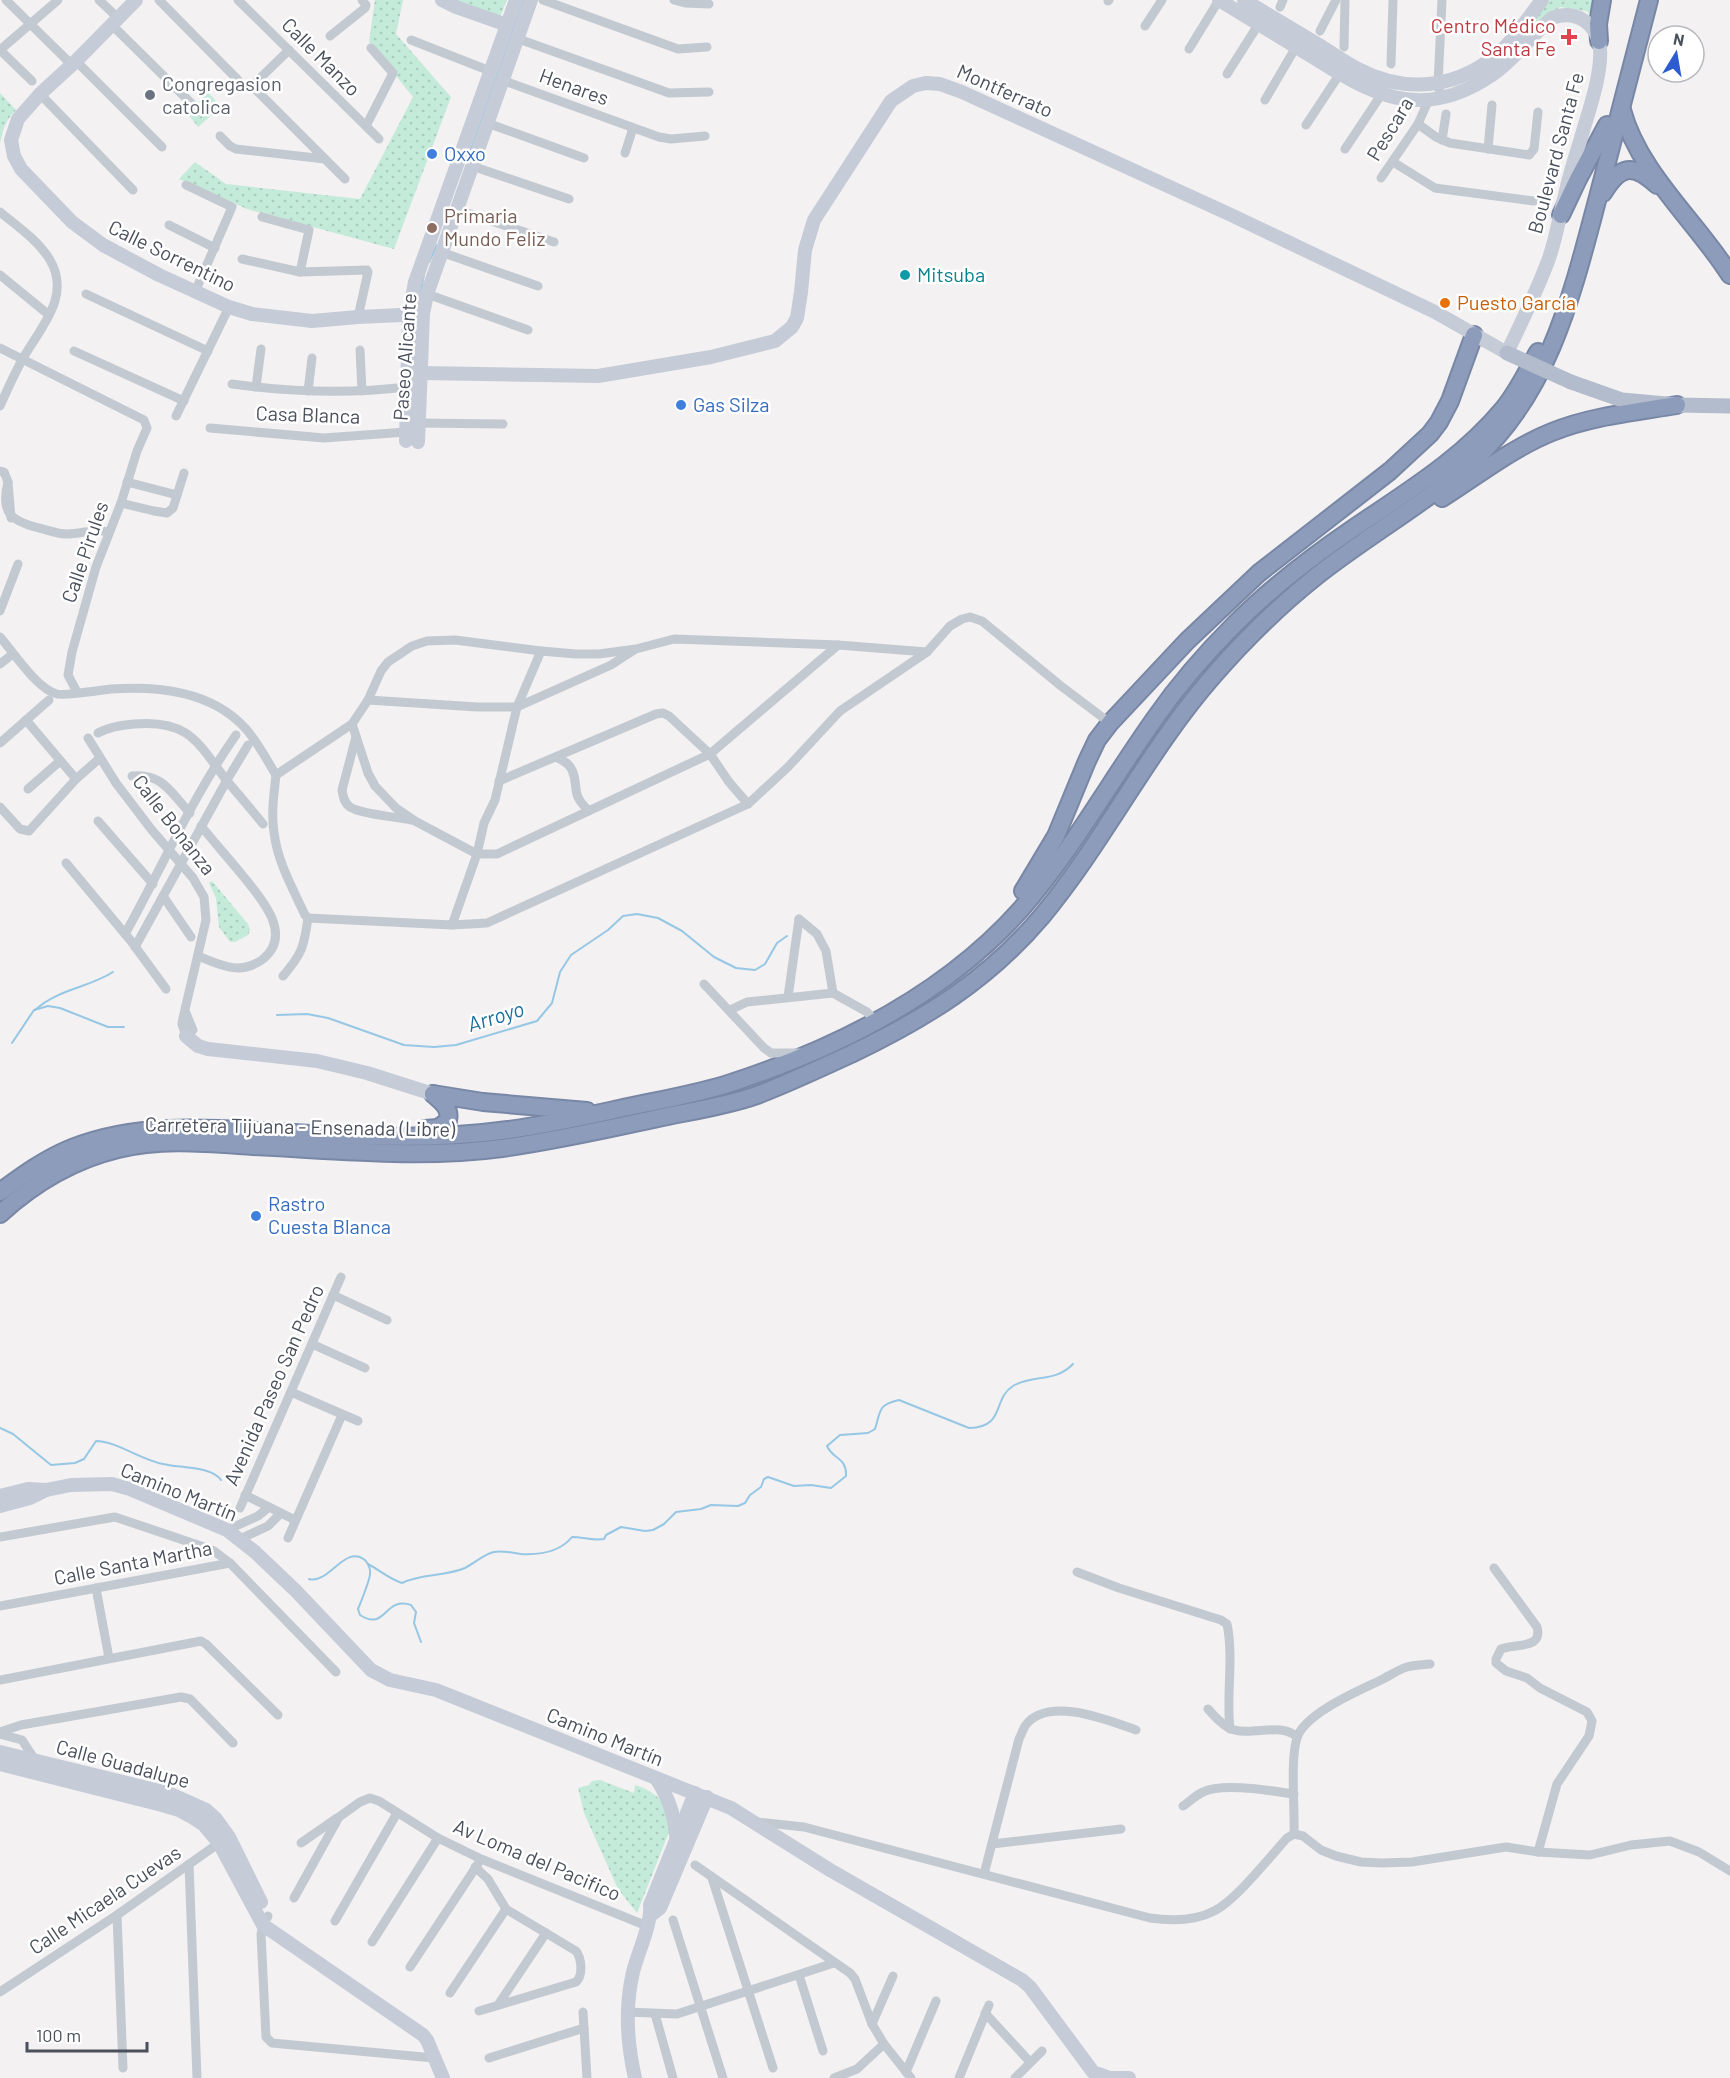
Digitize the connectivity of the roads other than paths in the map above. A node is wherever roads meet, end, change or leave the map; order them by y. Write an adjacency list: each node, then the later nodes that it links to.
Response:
1 (6, 0): 26 (street)
2 (58, 0): 26 (street)
3 (99, 0): 25 (street)
4 (136, 0): 25 (street, Calle Sorrentino)
5 (159, 0): 47 (street)
6 (238, 0): 41 (street, Calle Manzo)
7 (362, 0): 31 (street)
8 (442, 0): 29 (street)
9 (516, 0): 29 (street, Paseo Alicante)
10 (531, 0): 29 (street, Paseo Alicante)
11 (543, 0): 34 (street)
12 (674, 0): 24 (street)
13 (1162, 0): 28 (street)
14 (1219, 0): 27 (street); 39 (street)
15 (1244, 0): 52 (street)
16 (1336, 0): 30 (street)
17 (1345, 0): 36 (street)
18 (1394, 0): 43 (street)
19 (1442, 0): 52 (street)
20 (1542, 0): 37 (street)
21 (1602, 0): 33 (highway)
22 (1640, 0): 63 (highway, Carretera Tijuana - Ensenada (Libre))
23 (1649, 0): 57 (highway, Carretera Tijuana - Ensenada (Libre))
24 (709, 4)
25 (115, 21): 42 (street, Calle Sorrentino); 56 (street)
26 (30, 24): 40 (street); 42 (street)
27 (1258, 25): 35 (street); 45 (street)
28 (1145, 26)
29 (514, 31): 44 (street, Paseo Alicante); 48 (street, Paseo Alicante); 50 (street)
30 (1320, 32)
31 (330, 36)
32 (411, 40): 44 (street)
33 (1599, 41): 37 (street); 89 (street, Boulevard Santa Fe)
34 (707, 47)
35 (1296, 47): 46 (street); 54 (street)
36 (1344, 47)
37 (1513, 47): 52 (street)
38 (371, 48): 64 (street)
39 (1189, 49)
40 (0, 50): 49 (street)
41 (289, 50): 64 (street, Calle Manzo); 76 (street)
42 (74, 63): 51 (street, Calle Sorrentino); 71 (street)
43 (1391, 64)
44 (490, 71): 104 (street, Paseo Alicante)
45 (1227, 74)
46 (1339, 75): 53 (street); 61 (street)
47 (238, 80)
48 (502, 80): 60 (street, Paseo Alicante); 65 (street, Henares)
49 (32, 81)
50 (709, 92)
51 (40, 94): 69 (street, Calle Sorrentino); 82 (street)
52 (1436, 94): 53 (street); 62 (street, Pescara)
53 (1381, 95): 72 (street)
54 (1265, 100)
55 (1492, 105): 73 (street)
56 (197, 108)
57 (1622, 110): 83 (highway); 86 (highway, Carretera Tijuana - Ensenada (Libre))
58 (1538, 112): 73 (street)
59 (1446, 114): 70 (street)
60 (487, 123): 75 (street); 78 (street, Paseo Alicante)
61 (1306, 124)
62 (1418, 124): 70 (street); 77 (street, Pescara)
63 (1607, 125): 89 (highway); 188 (highway, Carretera Tijuana - Ensenada (Libre))
64 (366, 126): 68 (street, Calle Manzo)
65 (633, 128): 67 (street, Henares); 74 (street)
66 (220, 136): 76 (street)
67 (705, 136)
68 (379, 139)
69 (5, 140): 100 (street, Calle Sorrentino)
70 (1442, 140): 73 (street)
71 (162, 147)
72 (1345, 149)
73 (1488, 149)
74 (625, 153)
75 (584, 158)
76 (325, 159): 80 (street)
77 (1393, 162): 79 (street, Pescara); 85 (street)
78 (472, 166): 84 (street); 87 (street, Paseo Alicante)
79 (1381, 178)
80 (345, 179)
81 (186, 184): 93 (street)
82 (133, 190)
83 (1669, 195): 86 (highway); 98 (highway)
84 (568, 199)
85 (1534, 201)
86 (1597, 202): 137 (highway, Carretera Tijuana - Ensenada (Libre))
87 (456, 209): 92 (street); 94 (street, Paseo Alicante)
88 (0, 212): 105 (street)
89 (1561, 215): 114 (street, Boulevard Santa Fe)
90 (262, 217): 96 (street)
91 (169, 225): 93 (street)
92 (554, 242)
93 (215, 248): 100 (street)
94 (441, 252): 99 (street); 102 (street, Paseo Alicante)
95 (242, 259): 96 (street)
96 (300, 272): 106 (street)
97 (0, 275): 105 (street)
98 (1730, 275)
99 (538, 286)
100 (195, 292): 103 (street, Calle Sorrentino)
101 (86, 294): 113 (street)
102 (427, 294): 104 (street, Paseo Alicante); 107 (street)
103 (228, 310): 106 (street, Calle Sorrentino); 113 (street)
104 (416, 314): 106 (street, Calle Sorrentino); 117 (street, Paseo Alicante); 120 (street, Paseo Alicante)
105 (50, 315): 116 (street)
106 (358, 317)
107 (528, 330)
108 (1474, 335): 114 (street, Montferrato); 117 (street, Montferrato); 153 (highway)
109 (0, 348): 116 (street)
110 (261, 349): 119 (street)
111 (360, 350): 122 (street)
112 (74, 351): 123 (street)
113 (208, 351): 123 (street)
114 (1508, 353): 124 (main road, bridge)
115 (312, 358): 121 (street)
116 (22, 360): 125 (street); 134 (street, Calle Pirules)
117 (421, 373): 128 (street, Paseo Alicante)
118 (232, 384): 119 (street)
119 (256, 387): 121 (street)
120 (407, 387): 122 (street); 131 (street, Paseo Alicante)
121 (308, 391): 122 (street)
122 (362, 391)
123 (184, 401): 127 (street)
124 (1677, 405): 126 (main road); 137 (highway)
125 (0, 406)
126 (1730, 406)
127 (176, 416)
128 (419, 423): 129 (street); 131 (street, Paseo Alicante)
129 (503, 424)
130 (210, 428): 131 (street, Casa Blanca)
131 (410, 438)
132 (0, 471): 138 (street)
133 (184, 473): 135 (street)
134 (127, 482): 135 (street); 136 (street, Calle Pirules)
135 (177, 495): 136 (street)
136 (122, 503): 138 (street, Calle Pirules)
137 (1408, 512): 205 (highway, Carretera Tijuana - Ensenada (Libre))
138 (109, 532): 148 (street, Calle Pirules)
139 (18, 564): 140 (street)
140 (0, 611)
141 (0, 637): 148 (street)
142 (838, 645): 143 (street); 145 (street); 161 (street)
143 (636, 649): 144 (street); 151 (street)
144 (541, 651): 150 (street); 151 (street)
145 (927, 652): 153 (street); 172 (street)
146 (9, 657): 147 (street)
147 (0, 664)
148 (77, 692): 167 (street)
149 (49, 700): 152 (street)
150 (369, 700): 151 (street); 154 (street)
151 (517, 707): 170 (street)
152 (26, 720): 159 (street); 164 (street)
153 (1110, 723): 188 (highway)
154 (352, 724): 157 (street); 167 (street)
155 (98, 733): 165 (street)
156 (236, 735): 165 (street)
157 (357, 735): 176 (street); 176 (street)
158 (88, 738): 163 (street, Calle Bonanza)
159 (0, 743)
160 (248, 745): 169 (street)
161 (710, 754): 162 (street); 172 (street); 174 (street)
162 (556, 757): 170 (street); 174 (street)
163 (100, 758): 168 (street); 180 (street, Calle Bonanza)
164 (60, 761): 168 (street); 171 (street)
165 (216, 764): 169 (street); 175 (street)
166 (132, 776): 175 (street)
167 (276, 776): 186 (street)
168 (76, 779): 173 (street)
169 (226, 780): 178 (street); 179 (street)
170 (499, 782): 181 (street)
171 (28, 789)
172 (748, 804): 187 (street)
173 (0, 807)
174 (589, 811): 181 (street)
175 (190, 813): 180 (street)
176 (415, 821): 181 (street)
177 (98, 822): 184 (street)
178 (263, 824)
179 (201, 826): 183 (street); 191 (street)
180 (170, 851): 183 (street, Calle Bonanza); 184 (street)
181 (477, 854): 187 (street)
182 (66, 863): 190 (street)
183 (181, 863): 185 (street); 191 (street, Calle Bonanza)
184 (151, 882): 190 (street)
185 (163, 896): 189 (street); 190 (street)
186 (308, 918): 187 (street); 192 (street)
187 (452, 925)
188 (995, 935): 198 (highway, Carretera Tijuana - Ensenada (Libre))
189 (190, 937)
190 (130, 941): 194 (street)
191 (198, 956): 199 (street, Calle Bonanza)
192 (283, 976)
193 (704, 984): 197 (street)
194 (166, 989)
195 (833, 993): 196 (street); 196 (street); 198 (street)
196 (788, 997): 197 (street)
197 (730, 1010): 200 (street)
198 (875, 1021): 200 (highway, Carretera Tijuana - Ensenada (Libre))
199 (190, 1033): 201 (street, Calle Bonanza)
200 (811, 1052): 202 (highway, Carretera Tijuana - Ensenada (Libre))
201 (433, 1094): 202 (highway); 203 (highway)
202 (605, 1112): 203 (highway, Carretera Tijuana - Ensenada (Libre))
203 (387, 1138): 204 (highway, Carretera Tijuana - Ensenada (Libre))
204 (0, 1192)
205 (0, 1214)
206 (341, 1278): 207 (street, Avenida Paseo San Pedro)
207 (333, 1295): 208 (street); 209 (street, Avenida Paseo San Pedro)
208 (387, 1320)
209 (312, 1344): 210 (street); 211 (street, Avenida Paseo San Pedro)
210 (365, 1368)
211 (291, 1392): 212 (street); 215 (street, Avenida Paseo San Pedro)
212 (342, 1415): 213 (street); 221 (street)
213 (358, 1421)
214 (46, 1490): 216 (street, Camino Martín); 217 (street, Camino Martín); 222 (street, Camino Martín)
215 (245, 1495): 218 (street); 219 (street, Avenida Paseo San Pedro)
216 (0, 1496)
217 (0, 1506)
218 (269, 1507): 220 (street); 222 (street)
219 (240, 1508)
220 (282, 1513): 221 (street); 225 (street)
221 (295, 1520): 224 (street)
222 (227, 1530): 225 (street, Camino Martín)
223 (0, 1537): 226 (street)
224 (288, 1538)
225 (240, 1539): 245 (street, Camino Martín)
226 (230, 1563): 229 (street, Calle Santa Martha); 233 (street, Calle Santa Martha)
227 (1494, 1568): 260 (street)
228 (1077, 1572): 237 (street)
229 (96, 1588): 230 (street, Calle Santa Martha); 231 (street)
230 (0, 1606)
231 (109, 1658): 234 (street); 236 (street)
232 (1430, 1664): 240 (street)
233 (336, 1672)
234 (0, 1680)
235 (1208, 1709): 237 (street)
236 (278, 1715)
237 (1230, 1729): 240 (street)
238 (1136, 1730): 259 (street)
239 (0, 1733): 241 (street); 243 (street)
240 (1297, 1737): 246 (street)
241 (233, 1743)
242 (0, 1752): 243 (street, Calle Guadalupe)
243 (35, 1760): 248 (street, Calle Guadalupe)
244 (0, 1764): 248 (street, Calle Guadalupe)
245 (656, 1778): 247 (street, Camino Martín); 255 (street)
246 (1294, 1794): 249 (street); 254 (street)
247 (701, 1795): 252 (street, Camino Martín); 255 (street); 272 (street)
248 (165, 1799): 257 (street, Calle Guadalupe)
249 (1183, 1806)
250 (397, 1813): 251 (street, Av Loma del Pacifico); 256 (street, Av Loma del Pacifico); 271 (street)
251 (339, 1817): 258 (street); 267 (street, Av Loma del Pacifico)
252 (755, 1822): 265 (street); 302 (street, Camino Martín)
253 (1121, 1829): 259 (street)
254 (1294, 1834): 260 (street); 265 (street)
255 (676, 1837): 272 (street)
256 (438, 1838): 261 (street, Av Loma del Pacifico); 275 (street)
257 (224, 1840): 262 (street, Calle Micaela Cuevas); 273 (street, Calle Guadalupe)
258 (301, 1843)
259 (992, 1844): 265 (street)
260 (1538, 1852): 264 (street)
261 (478, 1863): 268 (street); 272 (street, Av Loma del Pacifico); 277 (street)
262 (189, 1864): 269 (street, Calle Micaela Cuevas); 305 (street)
263 (695, 1865): 266 (street)
264 (1729, 1870)
265 (984, 1874)
266 (712, 1878): 276 (street); 280 (street)
267 (294, 1898)
268 (506, 1909): 274 (street); 282 (street)
269 (117, 1915): 281 (street, Calle Micaela Cuevas); 298 (street)
270 (673, 1920): 285 (street)
271 (334, 1921)
272 (649, 1921): 288 (street)
273 (267, 1923): 295 (street, Calle Guadalupe); 295 (street)
274 (546, 1933): 284 (street); 284 (street)
275 (372, 1942)
276 (834, 1963): 278 (street); 290 (street)
277 (410, 1967)
278 (799, 1975): 280 (street); 293 (street)
279 (893, 1976): 290 (street)
280 (750, 1991): 285 (street); 299 (street)
281 (0, 1992)
282 (450, 1993)
283 (936, 2001): 301 (street)
284 (498, 2005): 286 (street)
285 (701, 2007): 289 (street); 308 (street)
286 (478, 2011)
287 (583, 2012): 291 (street)
288 (627, 2012): 289 (street); 304 (street)
289 (655, 2014): 307 (street)
290 (873, 2024): 292 (street)
291 (584, 2028): 296 (street); 303 (street)
292 (884, 2044): 300 (street); 301 (street)
293 (823, 2051)
294 (1042, 2051): 297 (street)
295 (434, 2058): 306 (street, Calle Guadalupe)
296 (489, 2058)
297 (1030, 2062): 310 (street); 311 (street)
298 (123, 2068)
299 (773, 2068)
300 (859, 2074): 309 (street)
301 (908, 2075)
302 (1090, 2075): 312 (street, Camino Martín)
303 (584, 2077)
304 (631, 2077)
305 (197, 2078)
306 (443, 2078)
307 (673, 2078)
308 (723, 2078)
309 (834, 2078)
310 (959, 2078)
311 (1015, 2078)
312 (1129, 2078)

